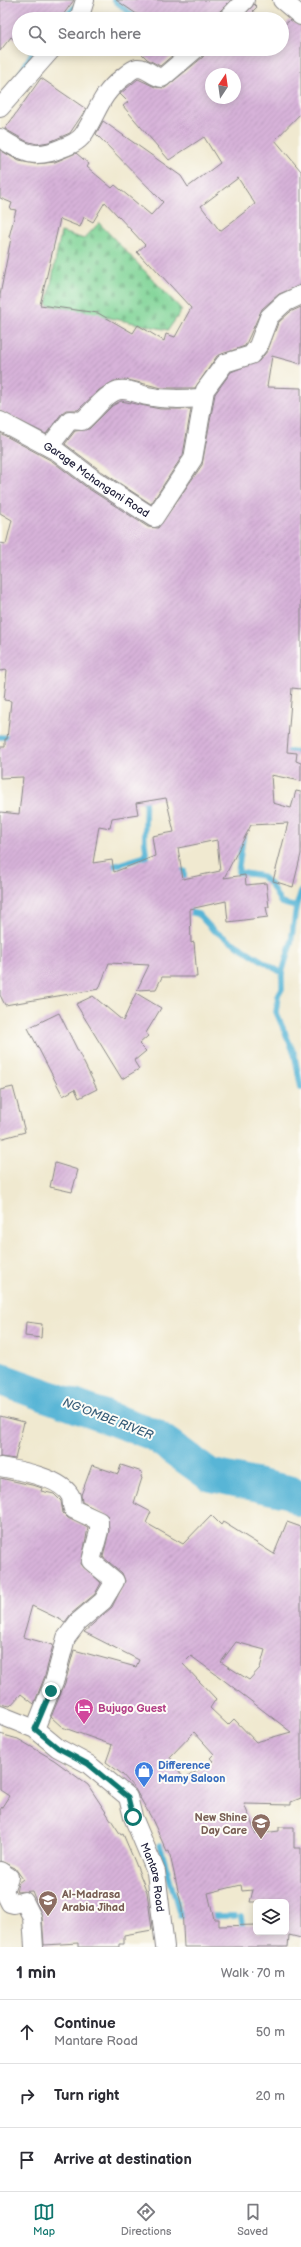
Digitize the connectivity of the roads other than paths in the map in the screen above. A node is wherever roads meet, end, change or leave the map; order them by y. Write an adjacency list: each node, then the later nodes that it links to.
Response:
1 (85, 0): 4 (street)
2 (245, 0): 5 (street)
3 (282, 0): 6 (street)
4 (81, 12)
5 (234, 12)
6 (301, 16)
7 (46, 56): 9 (street)
8 (188, 56): 10 (street)
9 (0, 108)
10 (0, 138)
11 (301, 296): 12 (street, Garage Mchangani Road)
12 (203, 398): 14 (street); 14 (street, Garage Mchangani Road)
13 (0, 421): 14 (street, Garage Mchangani Road)
14 (49, 447)
15 (0, 1467): 17 (street)
16 (0, 1714): 17 (street, Mantare Road)
17 (35, 1729): 20 (street, Mantare Road)
18 (0, 1871): 19 (street)
19 (34, 1947)
20 (165, 1947)

